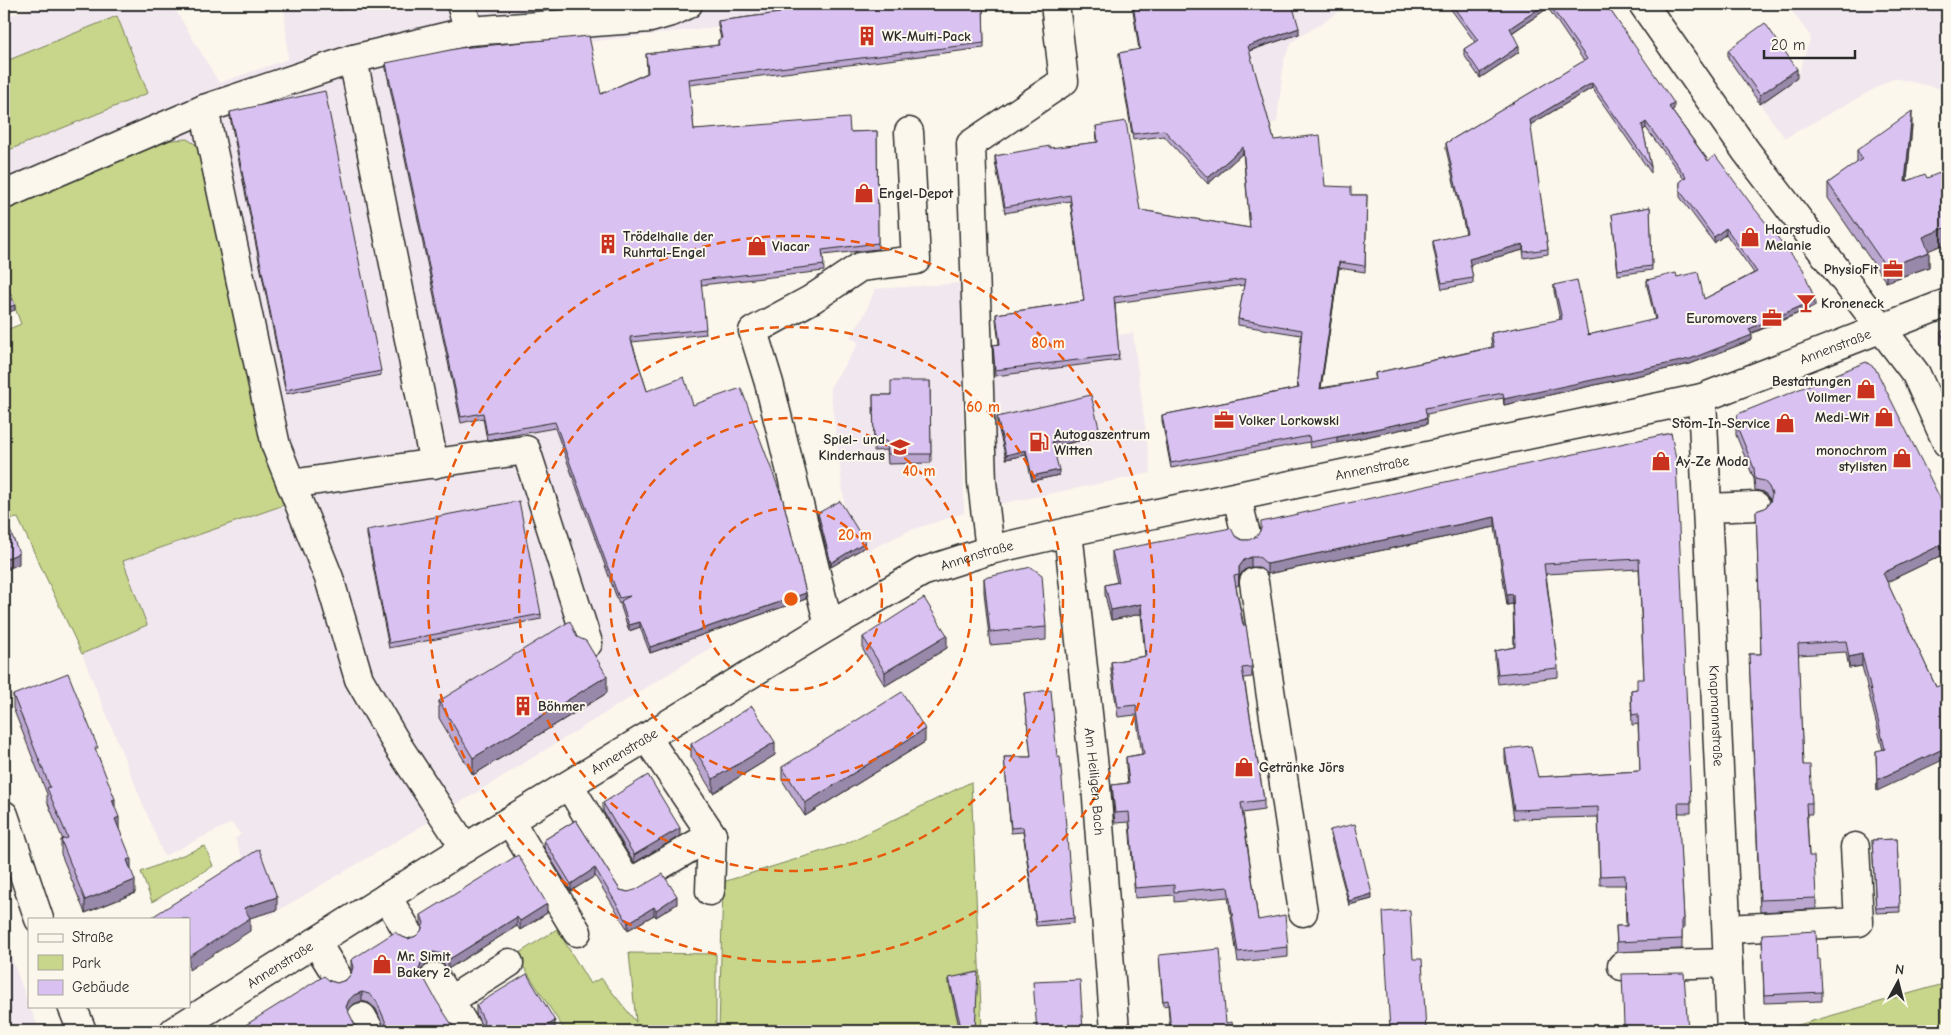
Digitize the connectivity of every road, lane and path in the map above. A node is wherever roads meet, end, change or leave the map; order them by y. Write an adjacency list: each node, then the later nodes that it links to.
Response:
1 (462, 4): 5 (street)
2 (688, 4): 5 (street)
3 (1055, 4): 21 (street)
4 (1643, 4): 11 (street)
5 (469, 32): 6 (street)
6 (353, 59): 7 (street); 14 (street)
7 (204, 109): 9 (street); 15 (street)
8 (909, 132): 23 (street)
9 (4, 195)
10 (1947, 303): 11 (street, Annenstraße)
11 (1882, 327): 12 (street, Annenstraße); 13 (street)
12 (1702, 398): 16 (street, Annenstraße); 18 (street, Knapmannstraße)
13 (1947, 443)
14 (434, 464): 15 (street); 24 (street)
15 (292, 484): 31 (street)
16 (1237, 497): 19 (street, Annenstraße); 20 (street)
17 (1756, 506): 18 (street)
18 (1708, 508): 36 (street, Knapmannstraße)
19 (1068, 532): 21 (street, Annenstraße); 50 (street, Am Heiligen Bach)
20 (1246, 535)
21 (990, 550): 23 (street, Annenstraße)
22 (1254, 582): 34 (street)
23 (829, 626): 25 (street, Annenstraße)
24 (588, 643)
25 (647, 738): 26 (street, Annenstraße); 29 (street)
26 (569, 785): 28 (street, Annenstraße); 29 (street)
27 (4, 815): 35 (street)
28 (510, 821): 31 (street, Annenstraße); 38 (street)
29 (712, 835): 32 (street)
30 (1855, 847): 36 (street)
31 (465, 848): 33 (street, Annenstraße)
32 (710, 891)
33 (387, 897): 37 (street); 39 (street, Annenstraße)
34 (1303, 912)
35 (39, 918)
36 (1727, 929): 41 (street, Knapmannstraße)
37 (408, 932)
38 (577, 932)
39 (316, 942): 43 (street); 48 (street, Annenstraße)
40 (509, 963): 45 (street)
41 (1728, 963): 42 (street); 51 (street, Knapmannstraße)
42 (1622, 966)
43 (338, 976)
44 (435, 977): 45 (street)
45 (450, 1001): 49 (street)
46 (73, 1008): 47 (street)
47 (82, 1031)
48 (174, 1031)
49 (468, 1031)
50 (1115, 1031)
51 (1731, 1031)

